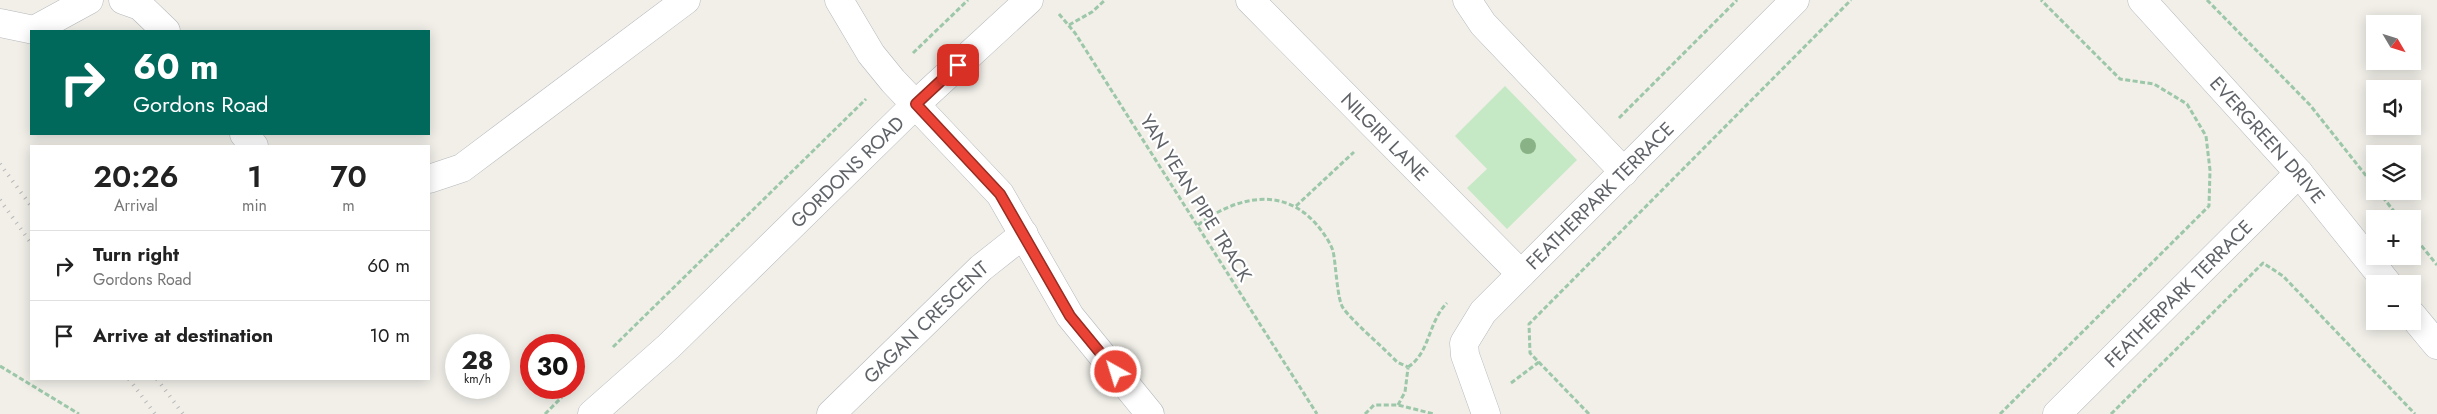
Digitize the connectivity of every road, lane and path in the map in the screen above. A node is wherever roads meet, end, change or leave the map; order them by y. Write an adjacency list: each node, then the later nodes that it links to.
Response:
1 (89, 0): 17 (street)
2 (686, 0): 29 (street)
3 (839, 0): 20 (street)
4 (968, 0): 20 (path)
5 (1029, 0): 21 (street, GORDONS ROAD)
6 (1105, 0): 18 (path)
7 (1250, 0): 22 (street, NILGIRI LANE)
8 (1467, 0): 24 (street)
9 (1737, 0): 24 (path)
10 (1795, 0): 26 (street, FEATHERPARK TERRACE)
11 (1851, 0): 58 (path)
12 (2041, 0): 59 (path)
13 (2142, 0): 27 (street, EVERGREEN DRIVE)
14 (2207, 0): 28 (path)
15 (135, 2): 19 (street)
16 (1058, 12): 18 (path, YAN YEAN PIPE TRACK)
17 (0, 24)
18 (1069, 25): 33 (path, YAN YEAN PIPE TRACK)
19 (165, 30)
20 (889, 76): 21 (street); 42 (path)
21 (916, 104): 34 (street); 41 (street, GORDONS ROAD)
22 (1378, 129): 31 (path); 37 (street, NILGIRI LANE)
23 (245, 135): 25 (street)
24 (1595, 141): 26 (street)
25 (253, 145)
26 (1624, 172): 37 (street, FEATHERPARK TERRACE)
27 (2299, 173): 38 (street, EVERGREEN DRIVE); 60 (street, FEATHERPARK TERRACE)
28 (2366, 176)
29 (430, 179)
30 (2385, 200): 32 (path)
31 (1296, 206): 33 (path); 46 (path)
32 (2393, 210)
33 (1198, 225): 54 (path, YAN YEAN PIPE TRACK)
34 (1024, 234): 52 (street, GAGAN CRESCENT); 53 (street)
35 (2421, 245): 36 (path)
36 (2437, 265)
37 (1521, 274): 57 (street, FEATHERPARK TERRACE)
38 (2381, 275)
39 (2421, 326): 40 (street)
40 (2437, 345)
41 (669, 346): 44 (street, GORDONS ROAD); 49 (street, GORDONS ROAD)
42 (609, 351)
43 (0, 366): 47 (path)
44 (640, 383): 50 (street, GORDONS ROAD); 51 (street)
45 (560, 399): 48 (path)
46 (1398, 405): 55 (path); 56 (path)
47 (79, 414)
48 (545, 414)
49 (592, 414)
50 (614, 414)
51 (619, 414)
52 (832, 414)
53 (1150, 414)
54 (1317, 414)
55 (1365, 414)
56 (1434, 414)
57 (1486, 414)
58 (1589, 414)
59 (2000, 414)
60 (2057, 414)
61 (2111, 414): 62 (path)
62 (2415, 414)

